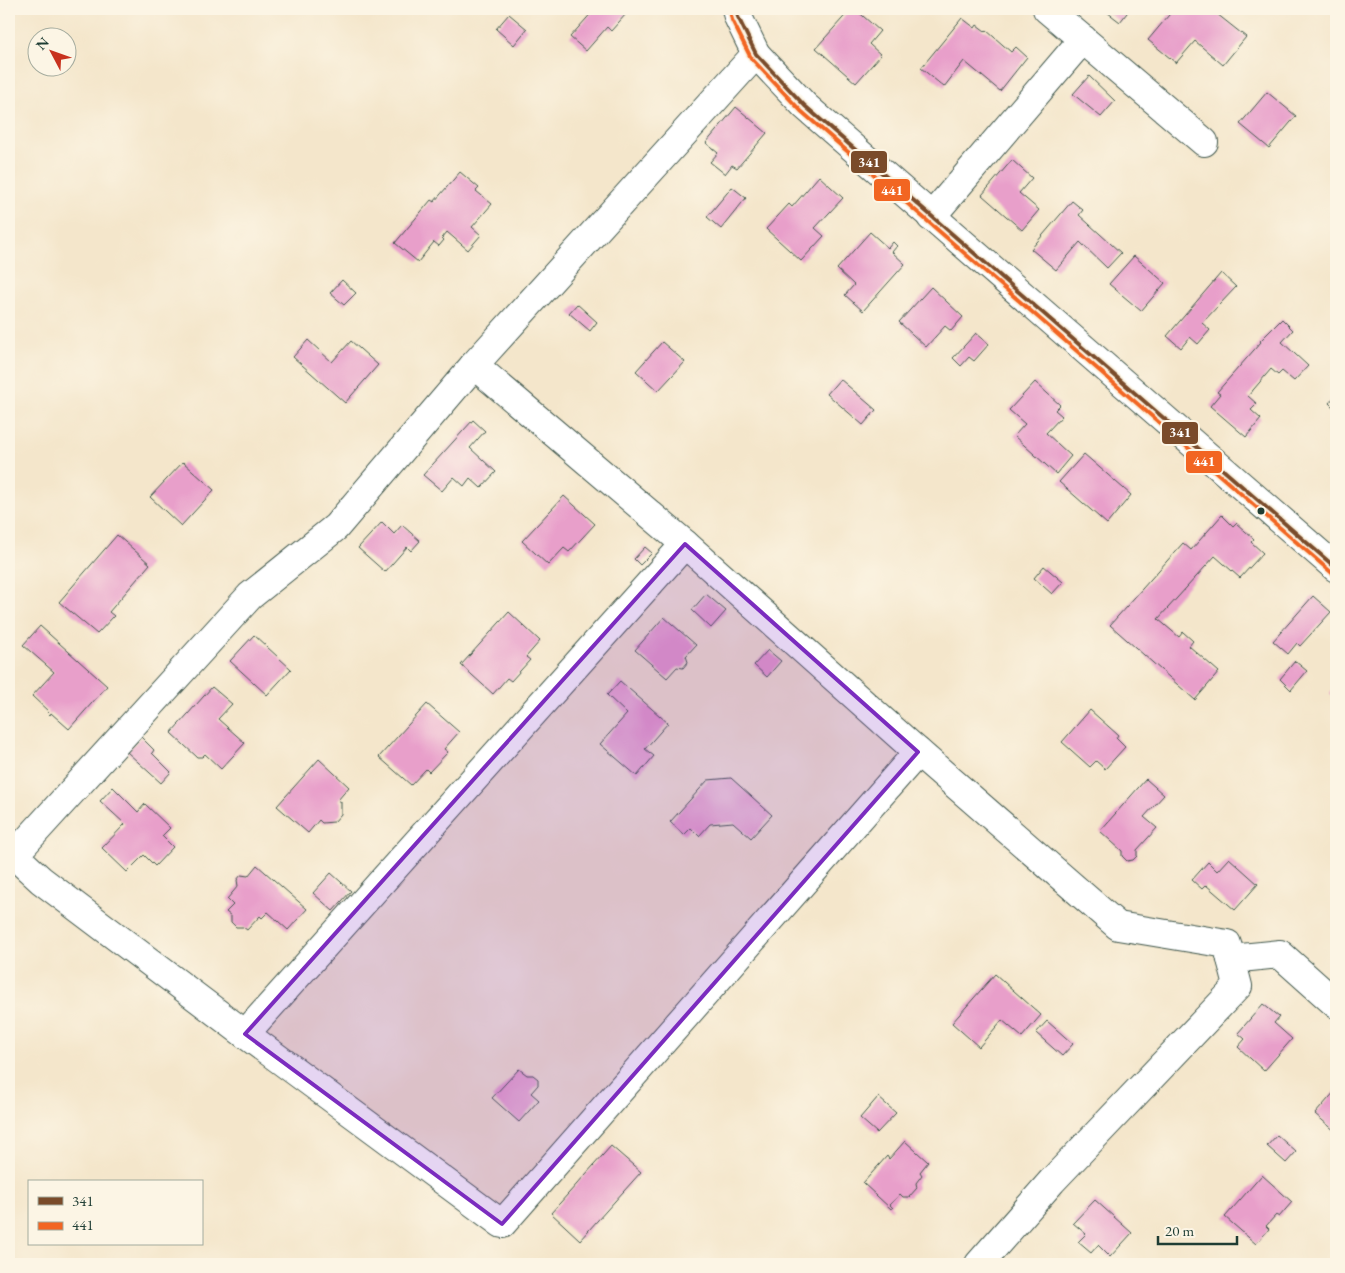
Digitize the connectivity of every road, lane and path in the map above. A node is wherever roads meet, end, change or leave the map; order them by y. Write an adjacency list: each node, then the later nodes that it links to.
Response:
1 (736, 9): 4 (street)
2 (1047, 9): 3 (street)
3 (1083, 39): 5 (street); 6 (street)
4 (756, 54): 6 (street); 7 (street)
5 (1204, 142)
6 (931, 217): 9 (street)
7 (474, 365): 8 (street); 13 (street)
8 (685, 544): 10 (street); 13 (street)
9 (1336, 568)
10 (918, 752): 11 (street); 13 (street)
11 (1231, 959): 12 (street); 14 (street)
12 (1336, 1004)
13 (245, 1034)
14 (979, 1264)

